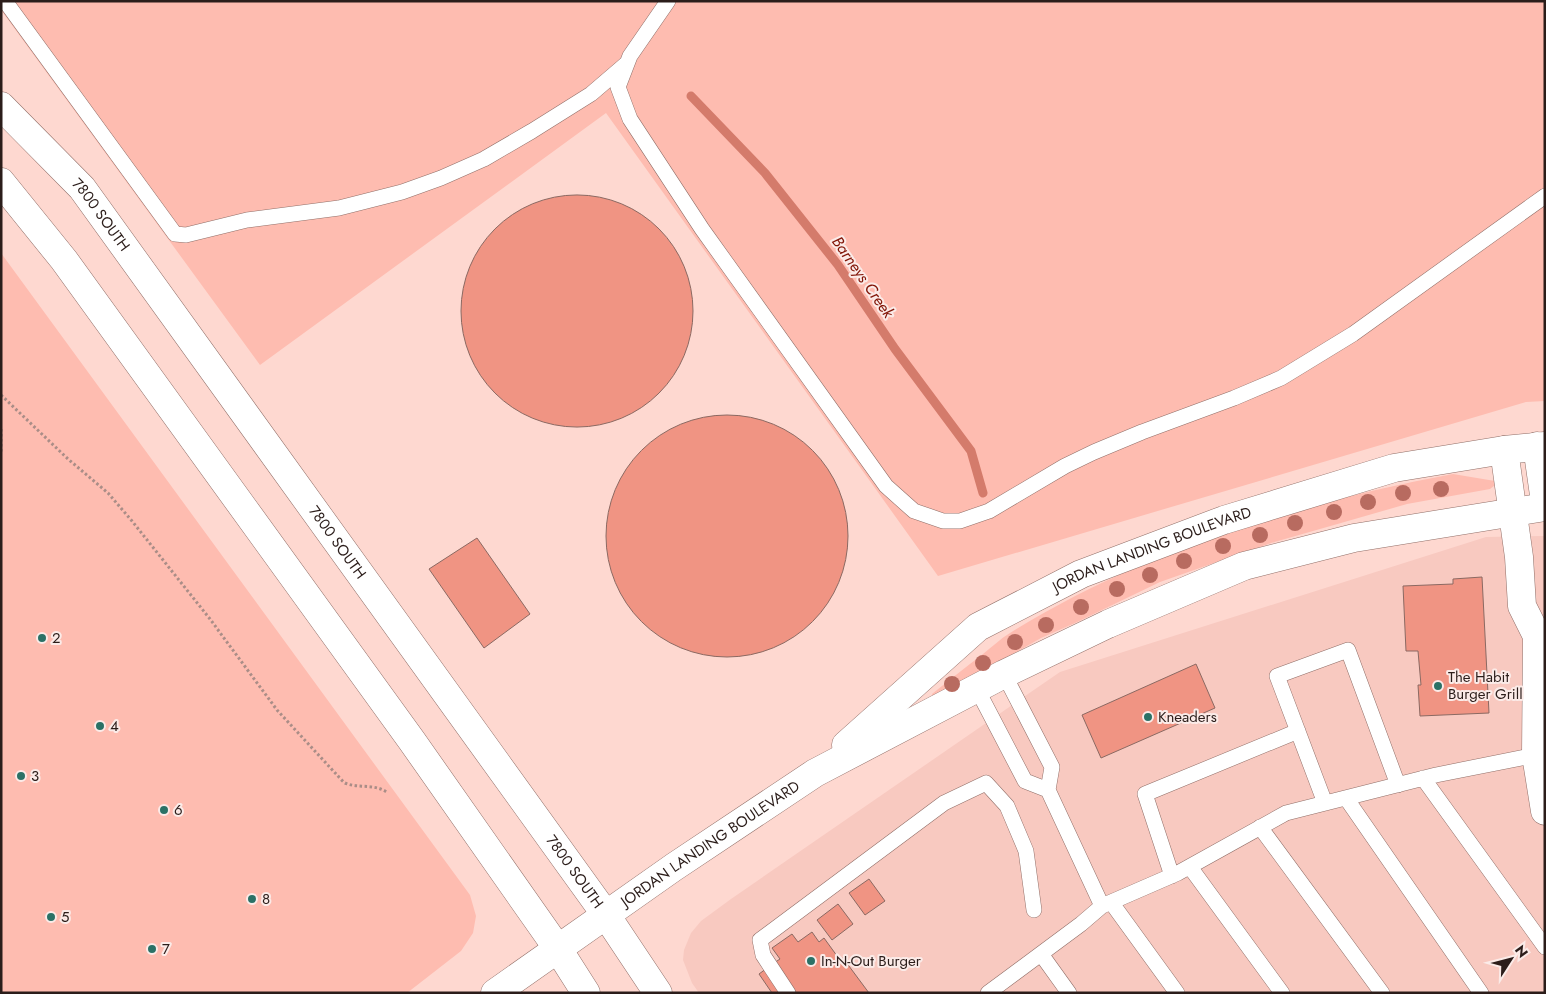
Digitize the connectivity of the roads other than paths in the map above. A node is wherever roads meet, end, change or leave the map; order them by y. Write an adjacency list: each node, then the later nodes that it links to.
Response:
1 (5, 1): 3 (lane)
2 (668, 1): 3 (lane)
3 (627, 63): 6 (lane)
4 (1, 106): 29 (main road, 7800 SOUTH)
5 (1, 182): 31 (main road)
6 (1545, 196)
7 (1541, 446): 8 (main road, JORDAN LANDING BOULEVARD); 9 (main road)
8 (1504, 450): 11 (main road); 17 (main road, JORDAN LANDING BOULEVARD)
9 (1545, 502)
10 (1545, 507): 11 (main road, JORDAN LANDING BOULEVARD)
11 (1512, 511): 12 (main road); 13 (main road, JORDAN LANDING BOULEVARD)
12 (1541, 629): 16 (main road)
13 (1004, 674): 14 (main road, JORDAN LANDING BOULEVARD); 20 (lane)
14 (977, 689): 17 (main road, JORDAN LANDING BOULEVARD); 20 (lane)
15 (1298, 731): 19 (lane); 22 (lane); 26 (lane)
16 (1540, 754): 18 (lane); 23 (main road)
17 (815, 773): 29 (main road, JORDAN LANDING BOULEVARD)
18 (1423, 778): 19 (lane); 30 (lane)
19 (1398, 785): 21 (lane)
20 (1048, 790): 27 (lane)
21 (1346, 798): 22 (lane); 42 (lane)
22 (1325, 803): 24 (lane)
23 (1545, 811)
24 (1260, 828): 25 (lane); 41 (lane)
25 (1190, 867): 26 (lane); 40 (lane)
26 (1172, 876): 27 (lane)
27 (1107, 904): 32 (lane); 39 (lane)
28 (1034, 910): 36 (lane)
29 (606, 915): 31 (main road, JORDAN LANDING BOULEVARD); 35 (main road, 7800 SOUTH)
30 (1545, 947)
31 (558, 949): 33 (main road, JORDAN LANDING BOULEVARD); 34 (main road)
32 (1041, 954): 37 (lane); 38 (lane)
33 (495, 993)
34 (586, 993)
35 (658, 993)
36 (788, 993)
37 (988, 993)
38 (1069, 993)
39 (1177, 993)
40 (1282, 993)
41 (1382, 993)
42 (1481, 993)

